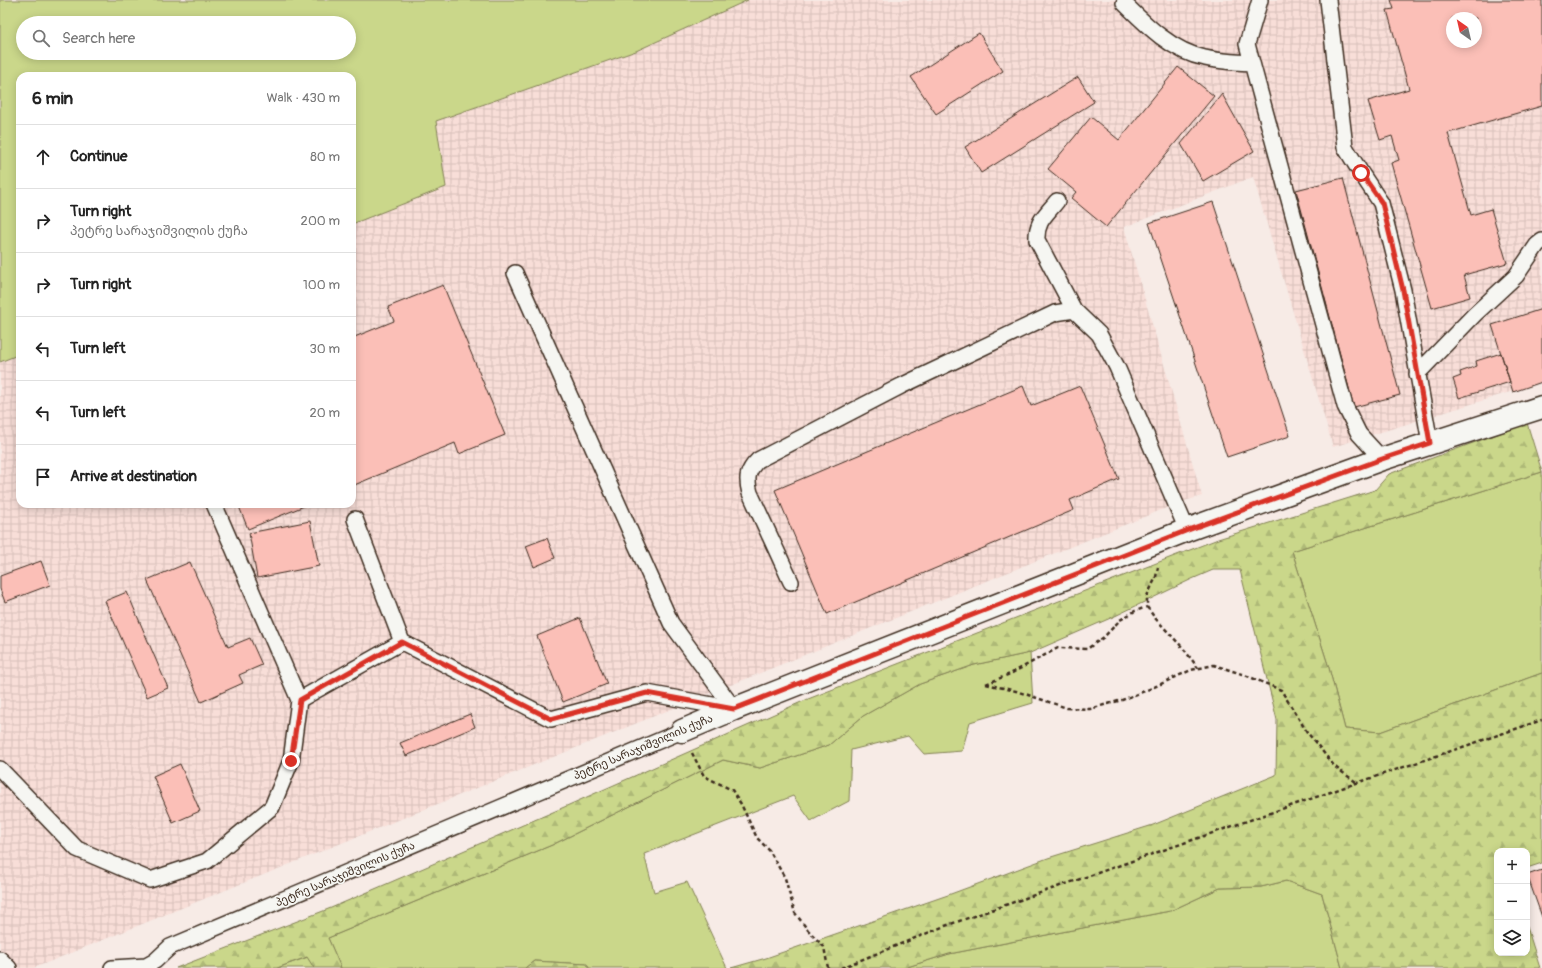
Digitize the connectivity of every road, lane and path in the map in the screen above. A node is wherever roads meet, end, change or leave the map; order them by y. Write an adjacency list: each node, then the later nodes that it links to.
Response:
1 (1260, 0): 4 (lane)
2 (1328, 0): 9 (lane)
3 (1124, 3): 4 (lane)
4 (1252, 63): 12 (lane)
5 (1057, 201): 8 (lane)
6 (1542, 241): 9 (lane)
7 (515, 273): 22 (lane)
8 (1074, 310): 15 (lane); 17 (lane)
9 (1417, 374): 11 (lane)
10 (1542, 407): 11 (street, პეტრე სარაჯიშვილის ქუჩა)
11 (1430, 443): 12 (street, პეტრე სარაჯიშვილის ქუჩა)
12 (1382, 459): 15 (street, პეტრე სარაჯიშვილის ქუჩა)
13 (216, 508): 21 (lane)
14 (355, 519): 19 (lane)
15 (1188, 530): 16 (street, პეტრე სარაჯიშვილის ქუჩა)
16 (1164, 540): 18 (path); 22 (street, პეტრე სარაჯიშვილის ქუჩა)
17 (791, 582)
18 (1147, 607): 20 (path); 20 (path)
19 (402, 642): 21 (lane); 22 (lane)
20 (1198, 668): 26 (path)
21 (300, 700): 25 (lane)
22 (734, 709): 24 (street, პეტრე სარაჯიშვილის ქუჩა)
23 (1542, 720): 26 (path)
24 (682, 731): 29 (lane, პეტრე სარაჯიშვილის ქუჩა); 30 (path)
25 (0, 769)
26 (1357, 783): 31 (path)
27 (0, 959): 28 (lane)
28 (9, 968)
29 (112, 968)
30 (828, 968)
31 (841, 968)

